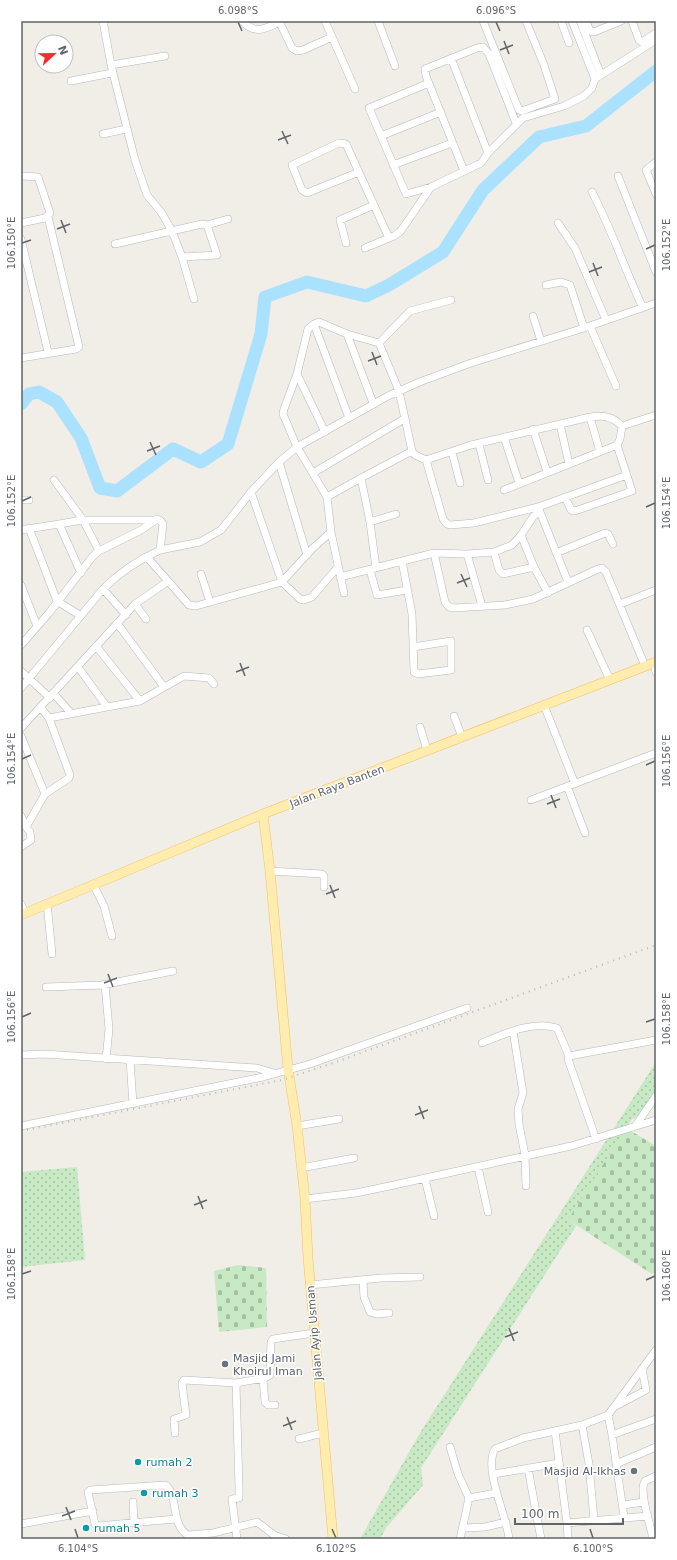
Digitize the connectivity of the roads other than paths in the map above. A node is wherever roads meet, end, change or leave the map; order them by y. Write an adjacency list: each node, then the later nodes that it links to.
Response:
1 (103, 21): 21 (street)
2 (242, 21): 13 (street)
3 (326, 21): 15 (street)
4 (378, 21): 20 (street)
5 (483, 21): 6 (street)
6 (526, 21)
7 (561, 21): 17 (street)
8 (572, 21): 22 (street)
9 (580, 21): 22 (street)
10 (586, 21): 11 (street)
11 (621, 21)
12 (632, 21): 14 (street)
13 (279, 22): 15 (street)
14 (656, 33)
15 (332, 38): 25 (street)
16 (656, 40): 22 (street)
17 (569, 43)
18 (165, 56): 21 (street)
19 (451, 58): 24 (street); 27 (street); 32 (street)
20 (395, 66)
21 (112, 69): 23 (street); 28 (street)
22 (598, 77): 27 (street)
23 (71, 81)
24 (429, 83): 26 (street); 30 (street)
25 (355, 89)
26 (441, 112): 30 (street); 31 (street)
27 (516, 123): 32 (street)
28 (126, 129): 29 (street); 48 (street)
29 (103, 134)
30 (381, 136): 34 (street)
31 (452, 143): 34 (street); 35 (street)
32 (488, 153): 35 (street)
33 (656, 162): 41 (street)
34 (393, 165): 39 (street)
35 (464, 171): 39 (street)
36 (359, 172): 36 (street); 42 (street)
37 (21, 176): 43 (street)
38 (618, 176): 55 (street)
39 (431, 187): 49 (street)
40 (592, 192): 60 (street)
41 (656, 194)
42 (374, 205): 49 (street); 51 (street)
43 (48, 217): 45 (street); 68 (street)
44 (228, 218): 47 (street)
45 (21, 223)
46 (558, 223): 62 (street)
47 (207, 225): 48 (street); 54 (street)
48 (172, 231): 52 (street); 54 (street)
49 (388, 238): 53 (street)
50 (21, 239): 68 (street)
51 (346, 243)
52 (115, 244)
53 (365, 248)
54 (182, 257): 57 (street)
55 (656, 272)
56 (546, 285): 64 (street)
57 (194, 299)
58 (451, 300): 67 (street)
59 (656, 303): 60 (street)
60 (643, 308): 62 (street)
61 (533, 316): 66 (street)
62 (606, 320): 64 (street)
63 (314, 324): 65 (street); 70 (street); 76 (street)
64 (587, 327): 66 (street); 71 (street)
65 (348, 334): 67 (street); 73 (street)
66 (541, 341): 72 (street)
67 (379, 343): 72 (street)
68 (48, 352): 69 (street)
69 (21, 358)
70 (297, 374): 81 (street); 85 (street)
71 (616, 386)
72 (399, 391): 73 (street); 77 (street)
73 (373, 404): 76 (street)
74 (656, 415): 79 (street)
75 (590, 417): 78 (street); 79 (street); 88 (street)
76 (349, 418): 81 (street)
77 (404, 419): 86 (street); 93 (street)
78 (560, 424): 80 (street); 91 (street)
79 (622, 426): 84 (street)
80 (533, 430): 82 (street); 92 (street)
81 (325, 432): 85 (street)
82 (504, 437): 83 (street); 99 (street)
83 (479, 444): 87 (street); 97 (street)
84 (617, 445): 88 (street); 94 (street)
85 (297, 447): 90 (street); 93 (street)
86 (412, 451): 89 (street); 95 (street)
87 (452, 452): 89 (street); 98 (street)
88 (600, 452): 91 (street)
89 (426, 460): 106 (street)
90 (279, 462): 101 (street); 123 (street)
91 (570, 464): 92 (street)
92 (547, 472): 99 (street)
93 (313, 473): 102 (street)
94 (627, 475): 103 (street); 103 (street)
95 (361, 478): 102 (street); 110 (street)
96 (54, 480): 109 (street)
97 (488, 480)
98 (460, 483)
99 (520, 484): 100 (street)
100 (504, 490)
101 (251, 492): 117 (street); 133 (street)
102 (327, 497): 114 (street)
103 (565, 497): 106 (street)
104 (21, 500): 105 (street)
105 (29, 500)
106 (539, 509): 115 (street); 122 (street)
107 (396, 514): 110 (street)
108 (157, 519): 109 (street); 117 (street); 118 (street)
109 (83, 520): 111 (street); 118 (street)
110 (370, 522): 128 (street)
111 (59, 524): 112 (street); 129 (street)
112 (29, 528): 113 (street); 141 (street)
113 (21, 530)
114 (331, 532): 123 (street); 127 (street)
115 (521, 535): 119 (street); 126 (street)
116 (613, 544): 122 (street)
117 (160, 550): 124 (street)
118 (99, 551): 129 (street)
119 (494, 552): 121 (street); 126 (street)
120 (434, 553): 121 (street); 125 (street); 145 (street)
121 (467, 554): 145 (street)
122 (556, 554): 134 (street)
123 (307, 555): 133 (street)
124 (147, 557): 132 (street); 136 (street)
125 (402, 561): 128 (street); 137 (street)
126 (534, 567): 140 (street)
127 (338, 568): 131 (street); 133 (street)
128 (373, 569): 131 (street); 137 (street)
129 (81, 573): 141 (street)
130 (201, 574): 142 (street)
131 (340, 577): 139 (street)
132 (167, 582): 142 (street); 143 (street)
133 (282, 582): 142 (street)
134 (568, 582): 140 (street); 144 (street)
135 (21, 585): 150 (street)
136 (103, 589): 146 (street); 147 (street)
137 (407, 590): 154 (street)
138 (656, 590): 144 (street)
139 (344, 593)
140 (548, 593): 145 (street)
141 (57, 600): 147 (street); 150 (street)
142 (210, 602)
143 (135, 604): 146 (street); 148 (street)
144 (620, 604): 156 (street)
145 (482, 606)
146 (126, 615): 149 (street)
147 (81, 616): 159 (street)
148 (146, 619)
149 (117, 623): 153 (street); 162 (street)
150 (37, 626): 152 (street)
151 (587, 630): 160 (street)
152 (21, 645)
153 (96, 646): 157 (street); 165 (street)
154 (413, 647): 154 (street)
155 (655, 665): 156 (main road, Jalan Raya Banten)
156 (645, 666): 160 (main road, Jalan Raya Banten)
157 (78, 667): 164 (street); 167 (street)
158 (21, 671): 159 (street)
159 (29, 679): 163 (street); 164 (street)
160 (610, 680): 166 (main road, Jalan Raya Banten)
161 (214, 684): 162 (street)
162 (164, 687): 165 (street)
163 (21, 688)
164 (51, 696): 168 (street); 169 (street)
165 (140, 701): 167 (street)
166 (544, 706): 175 (main road, Jalan Raya Banten); 178 (street)
167 (107, 707): 169 (street)
168 (41, 708): 171 (street); 173 (street)
169 (71, 713): 171 (street)
170 (454, 716): 175 (street)
171 (48, 718): 180 (street)
172 (420, 727): 176 (street)
173 (21, 728)
174 (21, 736): 180 (street)
175 (462, 737): 176 (main road, Jalan Raya Banten)
176 (427, 750): 182 (main road, Jalan Raya Banten)
177 (656, 753): 178 (street)
178 (575, 784): 179 (street)
179 (567, 786): 181 (street); 185 (street)
180 (45, 794): 184 (street)
181 (531, 800)
182 (263, 814): 187 (main road, Jalan Ayip Usman); 188 (main road, Jalan Raya Banten)
183 (21, 816): 184 (street)
184 (26, 827): 186 (street)
185 (585, 833)
186 (21, 847)
187 (270, 871): 189 (street); 206 (main road, Jalan Ayip Usman)
188 (94, 884): 190 (main road, Jalan Raya Banten); 193 (street)
189 (324, 887)
190 (47, 903): 192 (main road, Jalan Raya Banten); 194 (street)
191 (21, 904): 192 (street)
192 (23, 914)
193 (112, 936)
194 (52, 954)
195 (173, 971): 196 (street)
196 (105, 984): 197 (street); 204 (street)
197 (46, 987)
198 (467, 1008): 206 (street)
199 (513, 1032): 201 (street); 203 (street); 216 (street)
200 (656, 1040): 203 (street)
201 (482, 1043)
202 (21, 1055): 204 (street)
203 (569, 1056): 215 (street)
204 (106, 1059): 205 (street)
205 (130, 1060): 207 (street); 209 (street)
206 (288, 1069): 207 (street); 214 (main road, Jalan Ayip Usman)
207 (274, 1073): 209 (street)
208 (656, 1096): 212 (street)
209 (133, 1104): 213 (street)
210 (339, 1119): 214 (street)
211 (656, 1120): 212 (street)
212 (636, 1125): 215 (street)
213 (21, 1126)
214 (297, 1126): 219 (main road, Jalan Ayip Usman)
215 (596, 1138): 216 (street)
216 (525, 1155): 218 (street); 221 (street)
217 (354, 1158): 219 (street)
218 (478, 1167): 220 (street); 223 (street)
219 (301, 1168): 222 (main road, Jalan Ayip Usman)
220 (425, 1179): 222 (street); 224 (street)
221 (526, 1186)
222 (305, 1199): 227 (main road, Jalan Ayip Usman)
223 (488, 1212)
224 (434, 1216)
225 (420, 1277): 226 (street)
226 (363, 1280): 227 (street); 228 (street)
227 (310, 1286): 229 (main road, Jalan Ayip Usman)
228 (389, 1313)
229 (314, 1333): 232 (street); 241 (main road, Jalan Ayip Usman)
230 (656, 1350): 231 (street)
231 (642, 1369): 235 (street); 235 (street)
232 (263, 1379): 233 (street); 234 (street)
233 (236, 1382): 240 (street); 265 (street)
234 (276, 1405)
235 (613, 1408): 236 (street)
236 (608, 1415): 238 (street); 242 (street)
237 (656, 1419): 242 (street)
238 (582, 1424): 239 (street); 260 (street)
239 (554, 1431): 246 (street); 249 (street)
240 (175, 1433)
241 (324, 1433): 243 (street); 269 (main road, Jalan Ayip Usman)
242 (612, 1435): 247 (street)
243 (299, 1439)
244 (450, 1447): 252 (street)
245 (655, 1448): 247 (street)
246 (559, 1463): 248 (street); 264 (street)
247 (616, 1464): 255 (street)
248 (528, 1468): 249 (street); 272 (street)
249 (494, 1474): 251 (street)
250 (656, 1476): 254 (street)
251 (496, 1492): 252 (street); 261 (street)
252 (469, 1498): 266 (street)
253 (133, 1502): 262 (street)
254 (644, 1502): 255 (street); 257 (street)
255 (623, 1505): 258 (street)
256 (93, 1511): 259 (street); 262 (street); 263 (street)
257 (648, 1516): 258 (street); 274 (street)
258 (624, 1517): 260 (street)
259 (176, 1520): 262 (street); 265 (street)
260 (594, 1520): 264 (street)
261 (506, 1522): 266 (street); 271 (street)
262 (134, 1523)
263 (21, 1524)
264 (567, 1524): 273 (street)
265 (236, 1527): 267 (street); 268 (street)
266 (464, 1528): 270 (street)
267 (237, 1539)
268 (286, 1539)
269 (333, 1539)
270 (460, 1539)
271 (509, 1539)
272 (541, 1539)
273 (568, 1539)
274 (653, 1539)

